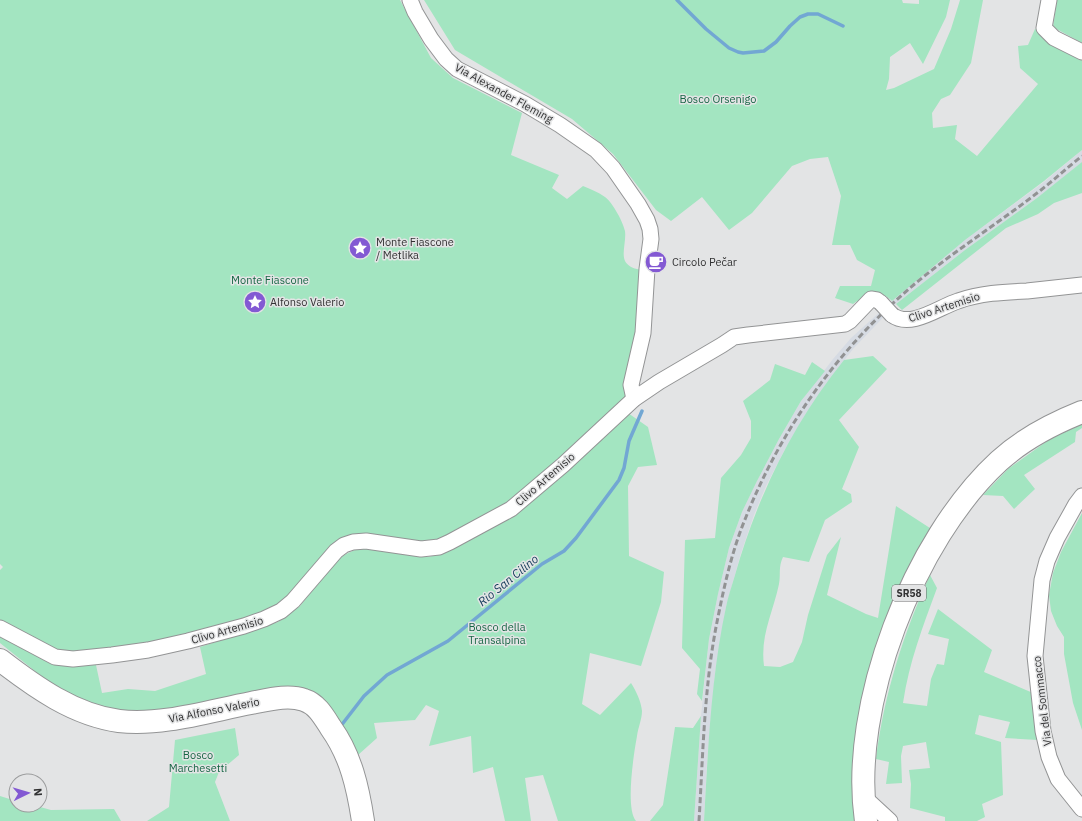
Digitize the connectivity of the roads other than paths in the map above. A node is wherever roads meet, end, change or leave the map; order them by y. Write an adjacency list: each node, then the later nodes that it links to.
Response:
1 (410, 0): 5 (street, Via Alexander Fleming)
2 (1049, 0): 3 (street)
3 (1082, 52)
4 (1082, 285): 5 (street, Clivo Artemisio, bridge)
5 (634, 399): 8 (street, Clivo Artemisio)
6 (1082, 412): 10 (main road, SR58)
7 (1082, 496): 11 (street, Via del Sommacco)
8 (0, 628)
9 (0, 660): 12 (main road, Via Alfonso Valerio)
10 (864, 797): 13 (main road, SR58); 14 (street)
11 (1082, 809)
12 (363, 821)
13 (866, 821)
14 (890, 821)

